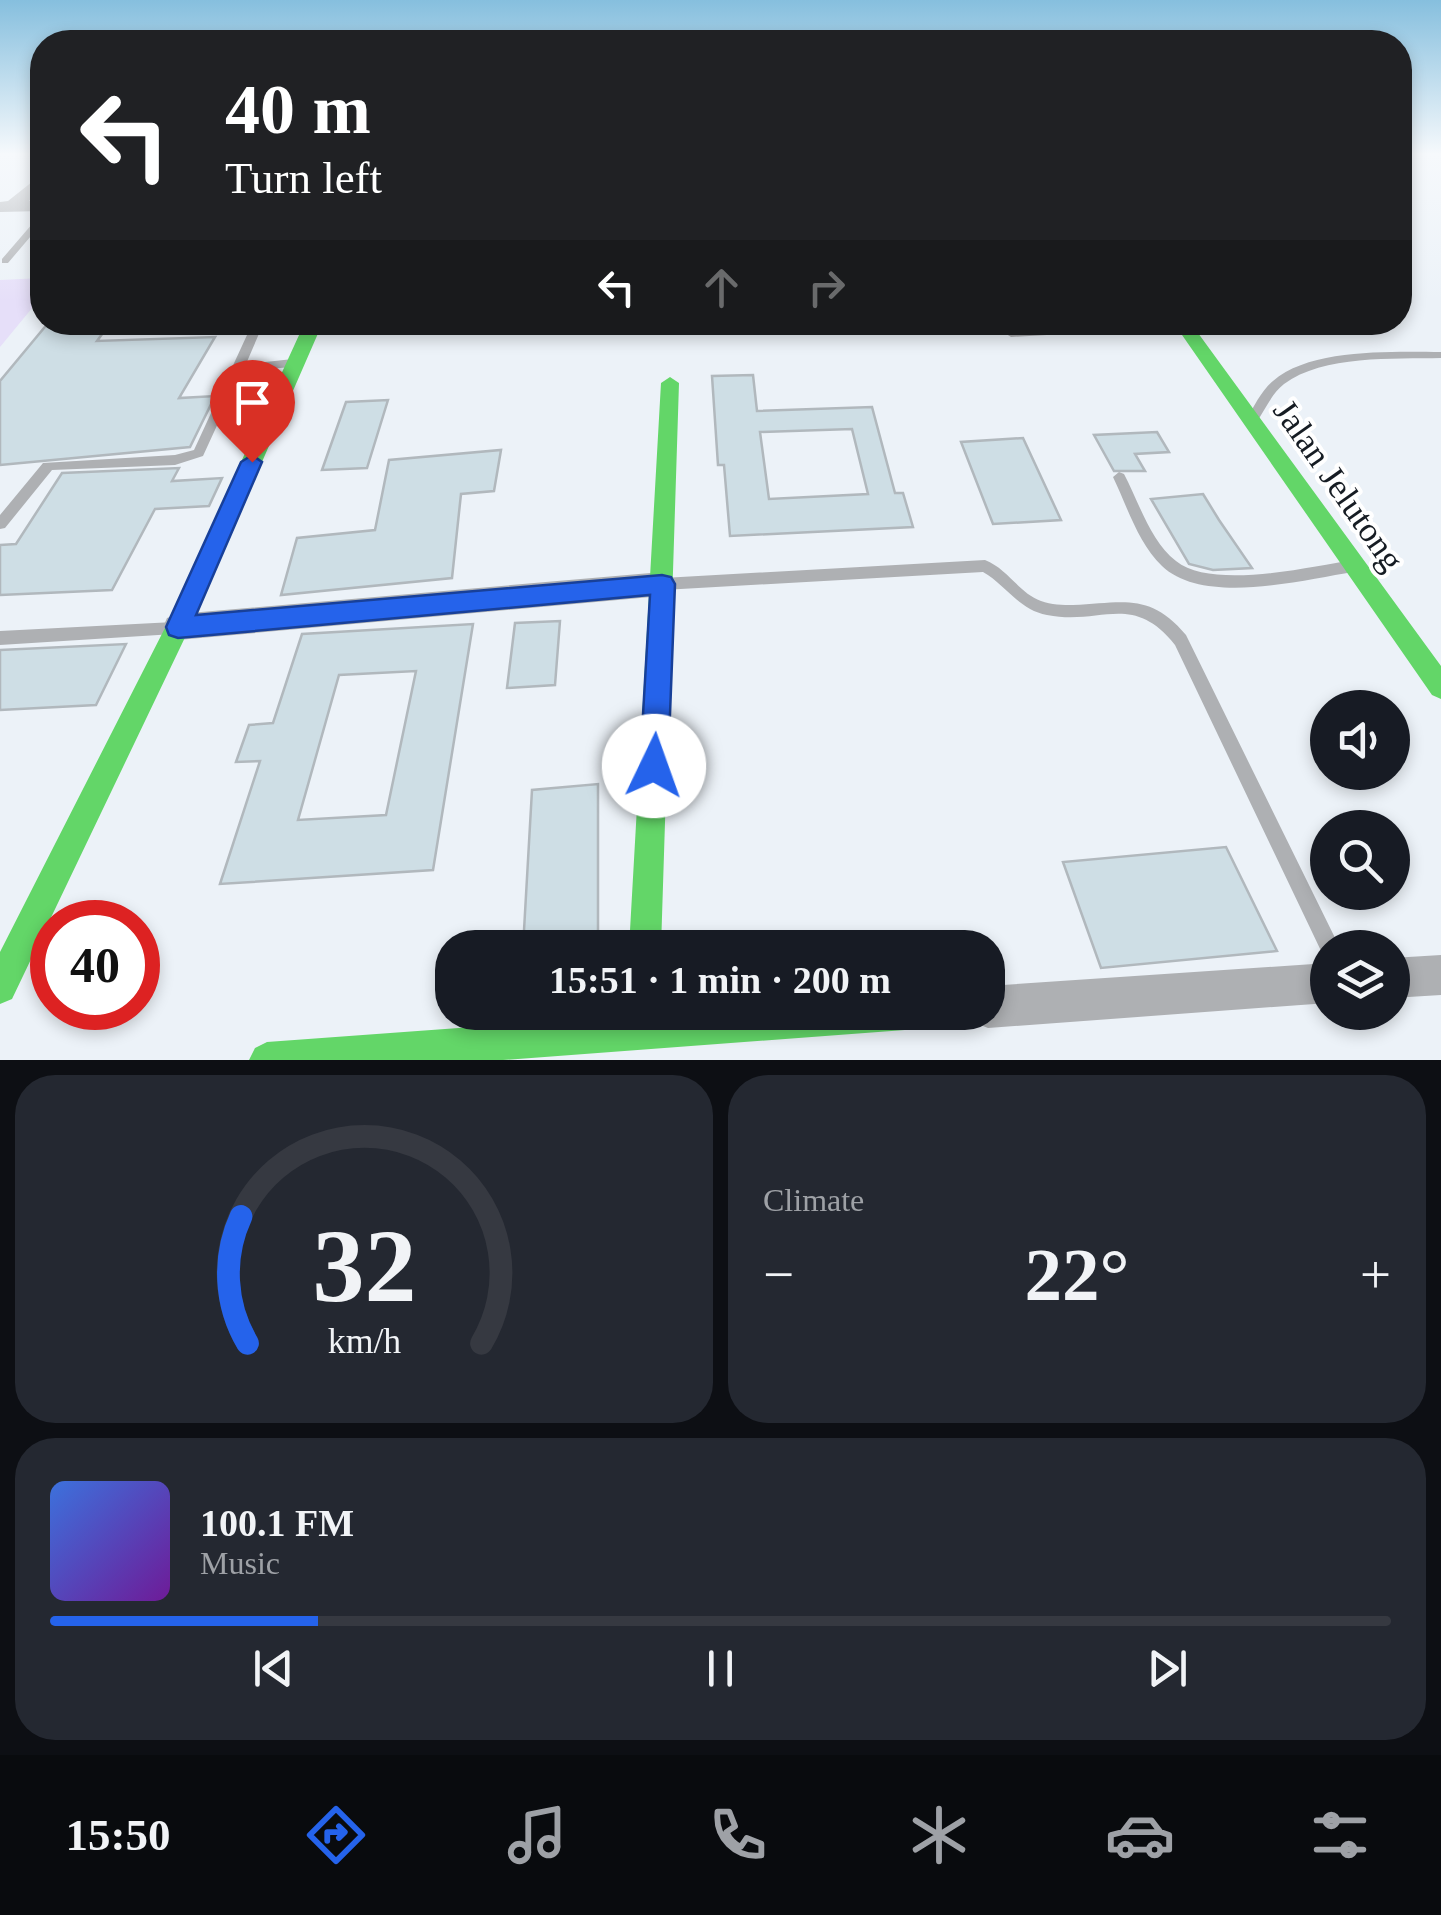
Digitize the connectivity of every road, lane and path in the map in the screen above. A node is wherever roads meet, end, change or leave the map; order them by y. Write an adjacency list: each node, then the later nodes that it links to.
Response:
1 (30, 232): 2 (lane)
2 (5, 261)
3 (253, 335): 8 (lane)
4 (308, 335): 7 (street)
5 (1191, 335): 10 (street, Jalan Jelutong)
6 (1441, 356): 10 (lane)
7 (296, 363): 8 (lane); 15 (street)
8 (239, 368): 12 (lane)
9 (670, 382): 14 (street)
10 (1251, 421): 13 (street, Jalan Jelutong)
11 (1118, 477): 13 (lane)
12 (0, 524)
13 (1354, 566): 17 (street, Jalan Jelutong)
14 (662, 584): 15 (street); 18 (street); 19 (lane)
15 (178, 627): 16 (lane); 23 (street)
16 (0, 638)
17 (1441, 687)
18 (646, 930)
19 (1321, 930)
20 (1441, 974): 21 (street)
21 (1410, 977)
22 (1310, 984): 24 (street)
23 (0, 987)
24 (1005, 1007)
25 (562, 1030): 26 (street)
26 (267, 1060)

